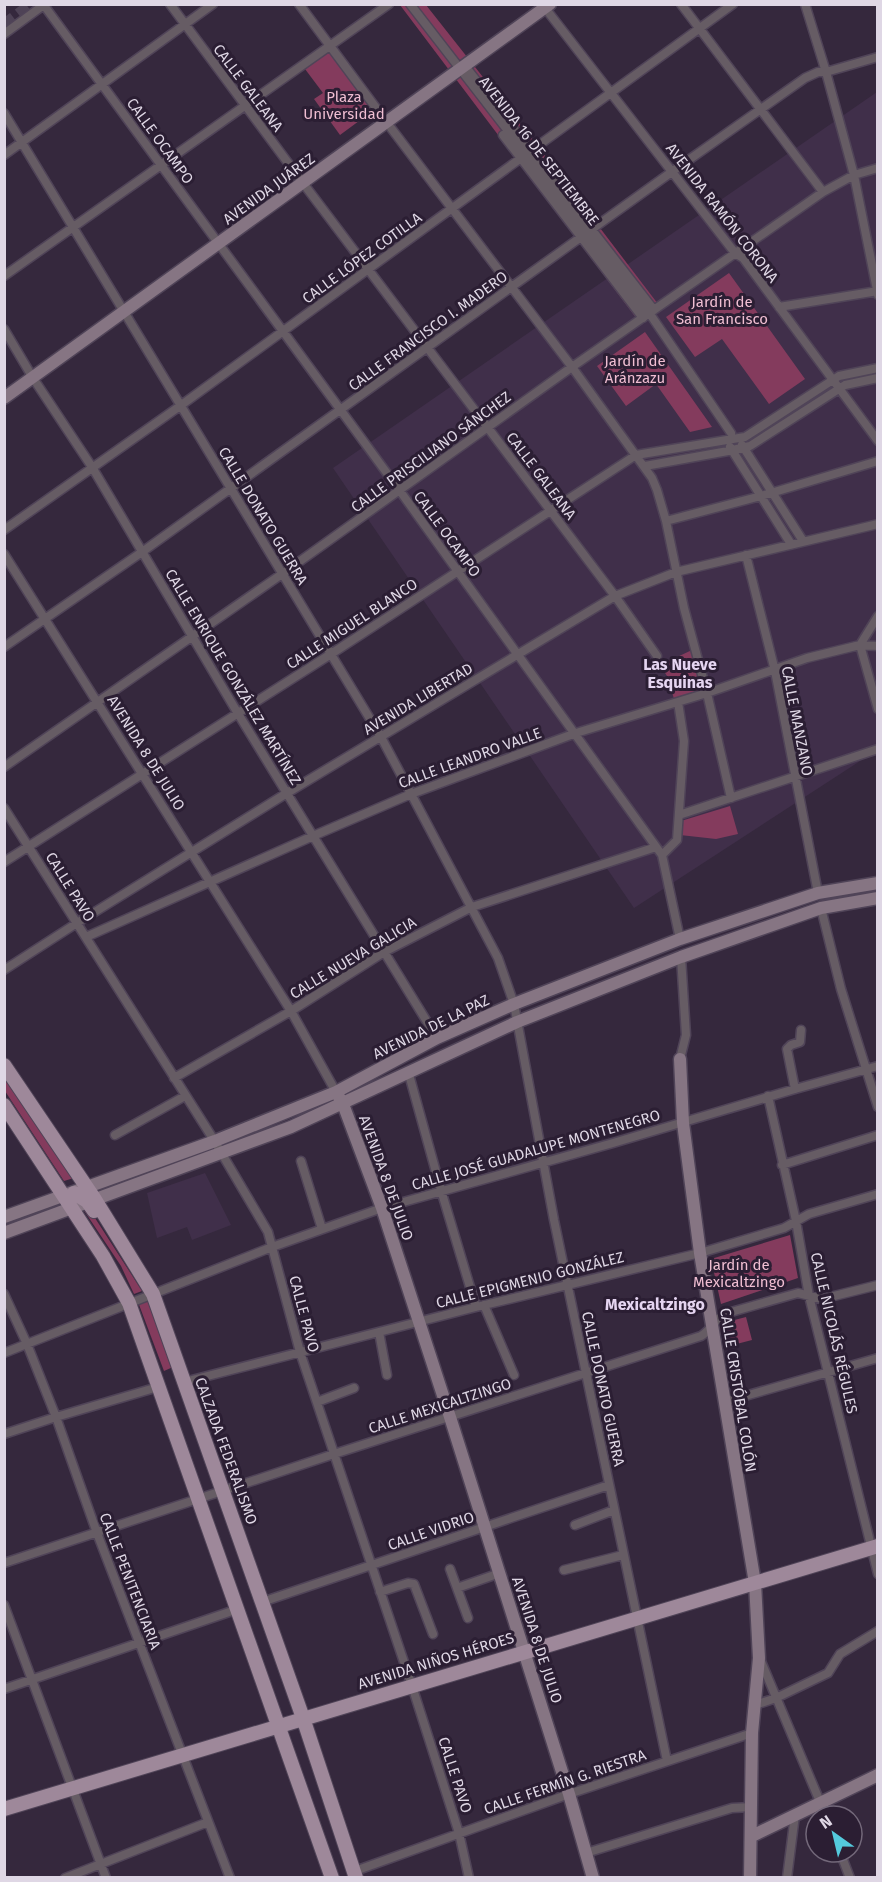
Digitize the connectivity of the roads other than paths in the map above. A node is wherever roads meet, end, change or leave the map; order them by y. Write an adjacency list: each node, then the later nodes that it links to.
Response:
1 (170, 4): 11 (street, CALLE GALEANA)
2 (213, 4): 11 (street)
3 (299, 4): 14 (street)
4 (389, 4): 14 (street)
5 (410, 4): 16 (street, AVENIDA 16 DE SEPTIEMBRE)
6 (681, 4): 12 (street)
7 (733, 4): 12 (street, CALLE LÓPEZ COTILLA)
8 (805, 4): 17 (street)
9 (44, 5): 13 (street); 18 (street, CALLE OCAMPO)
10 (546, 6): 16 (street, AVENIDA JUÁREZ); 19 (street, AVENIDA RAMÓN CORONA)
11 (185, 25): 18 (street); 20 (street, CALLE GALEANA)
12 (699, 28): 19 (street, CALLE LÓPEZ COTILLA); 21 (street)
13 (4, 34)
14 (330, 46): 20 (street); 22 (street)
15 (878, 57): 17 (street, CALLE FRANCISCO I. MADERO)
16 (460, 70): 26 (street, AVENIDA 16 DE SEPTIEMBRE); 32 (street, AVENIDA JUÁREZ)
17 (826, 72): 21 (street, CALLE FRANCISCO I. MADERO); 31 (street)
18 (102, 85): 25 (street); 28 (street, CALLE OCAMPO)
19 (610, 93): 26 (street, CALLE LÓPEZ COTILLA); 30 (street, AVENIDA RAMÓN CORONA)
20 (246, 107): 28 (street); 32 (street, CALLE GALEANA)
21 (760, 110): 30 (street, CALLE FRANCISCO I. MADERO); 33 (street)
22 (379, 112)
23 (4, 113): 25 (street, CALLE DONATO GUERRA)
24 (391, 128): 34 (street)
25 (23, 142): 27 (street); 35 (street, CALLE DONATO GUERRA)
26 (526, 154): 34 (street, CALLE LÓPEZ COTILLA); 36 (street, AVENIDA 16 DE SEPTIEMBRE); 36 (street, AVENIDA 16 DE SEPTIEMBRE)
27 (4, 155)
28 (162, 166): 35 (street); 37 (street, CALLE OCAMPO)
29 (878, 168): 31 (street, CALLE PRISCILIANO SÁNCHEZ)
30 (673, 171): 36 (street, CALLE FRANCISCO I. MADERO); 38 (street, AVENIDA RAMÓN CORONA)
31 (854, 175): 33 (street, CALLE PRISCILIANO SÁNCHEZ); 42 (street)
32 (303, 183): 37 (street, AVENIDA JUÁREZ); 39 (street, CALLE GALEANA)
33 (823, 192): 38 (street, CALLE PRISCILIANO SÁNCHEZ)
34 (452, 209): 39 (street, CALLE LÓPEZ COTILLA); 41 (street)
35 (73, 228): 40 (street); 44 (street, CALLE DONATO GUERRA)
36 (587, 234): 41 (street, CALLE FRANCISCO I. MADERO); 45 (street, AVENIDA 16 DE SEPTIEMBRE); 45 (street, AVENIDA 16 DE SEPTIEMBRE)
37 (219, 244): 44 (street, AVENIDA JUÁREZ); 47 (street, CALLE OCAMPO)
38 (735, 254): 43 (street, AVENIDA RAMÓN CORONA); 45 (street, CALLE PRISCILIANO SÁNCHEZ)
39 (368, 270): 47 (street, CALLE LÓPEZ COTILLA); 48 (street, CALLE GALEANA)
40 (4, 276)
41 (511, 288): 48 (street, CALLE FRANCISCO I. MADERO); 49 (street)
42 (877, 292): 43 (street)
43 (779, 307): 53 (street, AVENIDA RAMÓN CORONA)
44 (124, 312): 51 (street, AVENIDA JUÁREZ); 56 (street, CALLE DONATO GUERRA)
45 (649, 314): 49 (street, CALLE PRISCILIANO SÁNCHEZ); 59 (street)
46 (4, 329): 51 (street, CALLE ENRIQUE GONZÁLEZ MARTÍNEZ)
47 (282, 332): 56 (street, CALLE LÓPEZ COTILLA); 57 (street, CALLE OCAMPO)
48 (428, 348): 57 (street, CALLE FRANCISCO I. MADERO); 58 (street, CALLE GALEANA)
49 (572, 368): 58 (street, CALLE PRISCILIANO SÁNCHEZ); 63 (street)
50 (878, 368): 53 (street, CALLE MIGUEL BLANCO)
51 (33, 378): 55 (street, AVENIDA JUÁREZ); 66 (street, CALLE ENRIQUE GONZÁLEZ MARTÍNEZ)
52 (878, 378): 54 (street)
53 (834, 379): 54 (street, AVENIDA RAMÓN CORONA); 59 (street, CALLE MIGUEL BLANCO)
54 (840, 388): 60 (street, AVENIDA RAMÓN CORONA); 61 (street)
55 (4, 398)
56 (180, 406): 66 (street, CALLE LÓPEZ COTILLA); 67 (street, CALLE DONATO GUERRA)
57 (340, 411): 67 (street, CALLE FRANCISCO I. MADERO); 68 (street, CALLE OCAMPO)
58 (488, 428): 68 (street, CALLE PRISCILIANO SÁNCHEZ); 71 (street, CALLE GALEANA)
59 (731, 437): 61 (street); 62 (street); 63 (street, CALLE MIGUEL BLANCO)
60 (878, 441)
61 (743, 448): 62 (street); 69 (street)
62 (732, 450): 65 (street); 70 (street)
63 (636, 455): 65 (street); 71 (street, CALLE MIGUEL BLANCO)
64 (878, 461): 69 (street)
65 (645, 466): 72 (street)
66 (92, 467): 74 (street, CALLE LÓPEZ COTILLA); 77 (street, CALLE ENRIQUE GONZÁLEZ MARTÍNEZ)
67 (230, 488): 77 (street, CALLE FRANCISCO I. MADERO); 82 (street, CALLE DONATO GUERRA)
68 (400, 491): 80 (street, CALLE OCAMPO); 82 (street, CALLE PRISCILIANO SÁNCHEZ)
69 (772, 492): 70 (street); 75 (street)
70 (761, 496): 72 (street); 76 (street)
71 (551, 511): 80 (street, CALLE MIGUEL BLANCO); 83 (street, CALLE GALEANA)
72 (666, 521): 81 (street)
73 (878, 524): 75 (street, AVENIDA LIBERTAD)
74 (4, 530)
75 (803, 541): 76 (street, AVENIDA LIBERTAD)
76 (791, 544): 79 (street, AVENIDA LIBERTAD)
77 (142, 552): 85 (street, CALLE FRANCISCO I. MADERO); 86 (street, CALLE ENRIQUE GONZÁLEZ MARTÍNEZ)
78 (4, 554): 85 (street, AVENIDA 8 DE JULIO)
79 (746, 555): 81 (street, AVENIDA LIBERTAD); 93 (street, CALLE MANZANO)
80 (457, 571): 90 (street, CALLE MIGUEL BLANCO); 91 (street, CALLE OCAMPO)
81 (676, 572): 83 (street, AVENIDA LIBERTAD); 94 (street)
82 (282, 574): 86 (street, CALLE PRISCILIANO SÁNCHEZ); 90 (street, CALLE DONATO GUERRA)
83 (615, 596): 91 (street, AVENIDA LIBERTAD); 92 (street, CALLE GALEANA)
84 (878, 616): 87 (street)
85 (44, 620): 89 (street, CALLE FRANCISCO I. MADERO); 96 (street, AVENIDA 8 DE JULIO)
86 (192, 636): 96 (street, CALLE PRISCILIANO SÁNCHEZ); 98 (street, CALLE ENRIQUE GONZÁLEZ MARTÍNEZ)
87 (860, 645): 88 (street, CALLE LEANDRO VALLE); 93 (street, CALLE LEANDRO VALLE); 97 (street)
88 (878, 646)
89 (4, 647)
90 (331, 654): 98 (street, CALLE MIGUEL BLANCO); 100 (street, CALLE DONATO GUERRA)
91 (518, 655): 99 (street, CALLE OCAMPO); 100 (street, AVENIDA LIBERTAD)
92 (657, 656)
93 (775, 671): 94 (street, CALLE LEANDRO VALLE); 104 (street, CALLE MANZANO)
94 (707, 693): 95 (street, CALLE LEANDRO VALLE); 107 (street)
95 (678, 702): 99 (street, CALLE LEANDRO VALLE); 109 (street)
96 (97, 703): 102 (street, CALLE PRISCILIANO SÁNCHEZ); 103 (street, AVENIDA 8 DE JULIO)
97 (878, 710)
98 (237, 712): 103 (street, CALLE MIGUEL BLANCO); 105 (street, CALLE ENRIQUE GONZÁLEZ MARTÍNEZ)
99 (576, 734): 106 (street, CALLE LEANDRO VALLE); 112 (street, CALLE OCAMPO)
100 (381, 737): 105 (street, AVENIDA LIBERTAD); 106 (street, CALLE DONATO GUERRA)
101 (878, 749): 104 (street)
102 (4, 767)
103 (142, 773): 111 (street, CALLE MIGUEL BLANCO); 113 (street, AVENIDA 8 DE JULIO)
104 (794, 777): 107 (street); 117 (street, CALLE MANZANO)
105 (287, 793): 110 (street, CALLE ENRIQUE GONZÁLEZ MARTÍNEZ); 113 (street, AVENIDA LIBERTAD)
106 (411, 794): 110 (street, CALLE LEANDRO VALLE); 119 (street, CALLE DONATO GUERRA)
107 (731, 798): 109 (street)
108 (4, 808): 111 (street, CALLE PAVO)
109 (679, 815): 112 (street)
110 (313, 836): 115 (street, CALLE LEANDRO VALLE); 124 (street, CALLE ENRIQUE GONZÁLEZ MARTÍNEZ)
111 (29, 846): 114 (street, CALLE MIGUEL BLANCO); 121 (street, CALLE PAVO)
112 (659, 851): 119 (street, CALLE NUEVA GALICIA); 123 (street, CALLE CRISTÓBAL COLÓN)
113 (191, 853): 115 (street, AVENIDA 8 DE JULIO); 121 (street, AVENIDA LIBERTAD)
114 (4, 862)
115 (209, 882): 122 (street, CALLE LEANDRO VALLE); 128 (street, AVENIDA 8 DE JULIO)
116 (878, 883): 117 (street, AVENIDA DE LA PAZ)
117 (818, 893): 123 (street, AVENIDA DE LA PAZ)
118 (878, 898): 120 (street, AVENIDA DE LA PAZ)
119 (472, 907): 124 (street, CALLE NUEVA GALICIA); 127 (street, CALLE DONATO GUERRA)
120 (821, 908): 125 (street, AVENIDA DE LA PAZ); 135 (street)
121 (77, 923): 122 (street, CALLE PAVO); 126 (street, AVENIDA LIBERTAD)
122 (86, 937): 137 (street, CALLE PAVO)
123 (680, 939): 125 (street, CALLE CRISTÓBAL COLÓN); 127 (street, AVENIDA DE LA PAZ)
124 (384, 952): 128 (street, CALLE NUEVA GALICIA); 131 (street, CALLE ENRIQUE GONZÁLEZ MARTÍNEZ)
125 (681, 957): 129 (street, AVENIDA DE LA PAZ); 132 (street, CALLE CRISTÓBAL COLÓN)
126 (4, 970)
127 (514, 1004): 129 (street, CALLE DONATO GUERRA); 131 (street, AVENIDA DE LA PAZ)
128 (291, 1011): 137 (street, CALLE NUEVA GALICIA); 139 (street, AVENIDA 8 DE JULIO)
129 (517, 1022): 136 (street, AVENIDA DE LA PAZ); 151 (street, CALLE DONATO GUERRA)
130 (801, 1030): 138 (street)
131 (437, 1038): 139 (street, AVENIDA DE LA PAZ)
132 (680, 1059): 145 (street, CALLE CRISTÓBAL COLÓN)
133 (4, 1065): 155 (main road, CALZADA FEDERALISMO)
134 (878, 1066): 135 (street, CALLE JOSÉ GUADALUPE MONTENEGRO)
135 (867, 1069): 138 (street, CALLE JOSÉ GUADALUPE MONTENEGRO); 144 (street)
136 (408, 1071): 142 (street, AVENIDA DE LA PAZ); 153 (street)
137 (174, 1078): 140 (street, CALLE PAVO)
138 (795, 1089): 141 (street, CALLE JOSÉ GUADALUPE MONTENEGRO)
139 (336, 1092): 142 (street, AVENIDA 8 DE JULIO); 148 (street, AVENIDA DE LA PAZ)
140 (185, 1096): 146 (street); 148 (street, CALLE PAVO)
141 (768, 1096): 145 (street, CALLE JOSÉ GUADALUPE MONTENEGRO); 152 (street, CALLE NICOLÁS RÉGULES)
142 (343, 1104): 149 (street, AVENIDA DE LA PAZ); 156 (street, AVENIDA 8 DE JULIO)
143 (4, 1105): 155 (main road, CALZADA FEDERALISMO)
144 (878, 1107)
145 (683, 1123): 151 (street, CALLE JOSÉ GUADALUPE MONTENEGRO); 162 (street, CALLE CRISTÓBAL COLÓN)
146 (115, 1135)
147 (878, 1135): 152 (street)
148 (215, 1142): 149 (street, CALLE PAVO); 155 (street, AVENIDA DE LA PAZ)
149 (222, 1154): 155 (street, AVENIDA DE LA PAZ); 161 (street, CALLE PAVO)
150 (302, 1161): 159 (street)
151 (543, 1162): 153 (street, CALLE JOSÉ GUADALUPE MONTENEGRO); 163 (street, CALLE DONATO GUERRA)
152 (783, 1165): 158 (street, CALLE NICOLÁS RÉGULES)
153 (441, 1191): 156 (street, CALLE JOSÉ GUADALUPE MONTENEGRO); 169 (street)
154 (878, 1194): 158 (street, CALLE EPIGMENIO GONZÁLEZ)
155 (80, 1197): 157 (street, AVENIDA DE LA PAZ); 160 (street, AVENIDA DE LA PAZ); 165 (main road, CALZADA FEDERALISMO); 168 (main road, CALZADA FEDERALISMO)
156 (382, 1208): 159 (street, CALLE JOSÉ GUADALUPE MONTENEGRO); 170 (street, AVENIDA 8 DE JULIO)
157 (4, 1217)
158 (796, 1221): 162 (street, CALLE EPIGMENIO GONZÁLEZ); 167 (street, CALLE NICOLÁS RÉGULES)
159 (322, 1229): 161 (street, CALLE JOSÉ GUADALUPE MONTENEGRO)
160 (4, 1233)
161 (272, 1247): 165 (street, CALLE JOSÉ GUADALUPE MONTENEGRO); 174 (street, CALLE PAVO)
162 (700, 1252): 163 (street, CALLE EPIGMENIO GONZÁLEZ); 171 (street, CALLE CRISTÓBAL COLÓN)
163 (567, 1285): 169 (street, CALLE EPIGMENIO GONZÁLEZ); 178 (street, CALLE DONATO GUERRA)
164 (878, 1285): 167 (street, CALLE MEXICALTZINGO)
165 (151, 1291): 168 (street, CALLE JOSÉ GUADALUPE MONTENEGRO); 181 (main road, CALZADA FEDERALISMO)
166 (4, 1294): 173 (street, CALLE PENITENCIARIA)
167 (809, 1296): 171 (street, CALLE MEXICALTZINGO); 177 (street, CALLE NICOLÁS RÉGULES)
168 (129, 1303): 173 (street, CALLE JOSÉ GUADALUPE MONTENEGRO); 182 (main road, CALZADA FEDERALISMO)
169 (480, 1306): 170 (street, CALLE EPIGMENIO GONZÁLEZ); 180 (street)
170 (419, 1322): 172 (street, CALLE EPIGMENIO GONZÁLEZ); 187 (street, AVENIDA 8 DE JULIO)
171 (712, 1326): 178 (street, CALLE MEXICALTZINGO); 185 (street, CALLE CRISTÓBAL COLÓN)
172 (379, 1332): 174 (street, CALLE EPIGMENIO GONZÁLEZ); 179 (street)
173 (27, 1344): 175 (street, CALLE JOSÉ GUADALUPE MONTENEGRO); 186 (street, CALLE PENITENCIARIA)
174 (300, 1352): 181 (street, CALLE EPIGMENIO GONZÁLEZ); 184 (street, CALLE PAVO)
175 (4, 1353)
176 (878, 1358): 177 (street)
177 (827, 1372): 185 (street); 197 (street, CALLE NICOLÁS RÉGULES)
178 (586, 1373): 187 (street, CALLE MEXICALTZINGO); 190 (street, CALLE DONATO GUERRA)
179 (387, 1376)
180 (514, 1376)
181 (184, 1382): 191 (main road, CALZADA FEDERALISMO)
182 (158, 1387): 186 (street); 192 (main road, CALZADA FEDERALISMO)
183 (354, 1388): 184 (street)
184 (317, 1402): 189 (street, CALLE PAVO)
185 (724, 1402): 205 (street, CALLE CRISTÓBAL COLÓN)
186 (56, 1417): 188 (street); 196 (street, CALLE PENITENCIARIA)
187 (450, 1417): 189 (street, CALLE MEXICALTZINGO); 195 (street, AVENIDA 8 DE JULIO)
188 (4, 1434)
189 (334, 1454): 191 (street, CALLE MEXICALTZINGO); 200 (street, CALLE PAVO)
190 (609, 1485): 193 (street, CALLE DONATO GUERRA); 195 (street, CALLE VIDRIO)
191 (222, 1491): 192 (street, CALLE MEXICALTZINGO); 208 (main road, CALZADA FEDERALISMO)
192 (199, 1499): 196 (street, CALLE MEXICALTZINGO); 210 (main road, CALZADA FEDERALISMO)
193 (614, 1510): 194 (street); 198 (street, CALLE DONATO GUERRA)
194 (575, 1525)
195 (485, 1527): 200 (street, CALLE VIDRIO); 203 (street, AVENIDA 8 DE JULIO)
196 (97, 1533): 199 (street, CALLE MEXICALTZINGO); 215 (street, CALLE PENITENCIARIA)
197 (874, 1547): 204 (street, CALLE NICOLÁS RÉGULES); 205 (main road, AVENIDA NIÑOS HÉROES)
198 (623, 1555): 202 (street); 212 (street, CALLE DONATO GUERRA)
199 (4, 1563)
200 (371, 1566): 207 (street, CALLE PAVO); 208 (street, CALLE VIDRIO)
201 (450, 1569): 206 (street)
202 (564, 1570)
203 (500, 1573): 206 (street); 216 (street, AVENIDA 8 DE JULIO)
204 (878, 1574)
205 (755, 1583): 212 (main road, AVENIDA NIÑOS HÉROES); 217 (street, CALLE CRISTÓBAL COLÓN)
206 (457, 1588): 211 (street)
207 (380, 1593): 214 (street); 219 (street, CALLE PAVO)
208 (262, 1602): 223 (main road, CALZADA FEDERALISMO)
209 (4, 1605): 218 (street)
210 (238, 1609): 215 (street); 224 (main road, CALZADA FEDERALISMO)
211 (468, 1618)
212 (637, 1618): 216 (main road, AVENIDA NIÑOS HÉROES); 227 (street, CALLE DONATO GUERRA)
213 (878, 1631): 221 (street)
214 (432, 1634)
215 (140, 1642): 218 (street); 226 (street, CALLE PENITENCIARIA)
216 (525, 1652): 219 (main road, AVENIDA NIÑOS HÉROES); 230 (street, AVENIDA 8 DE JULIO)
217 (759, 1658): 221 (street); 222 (street, CALLE CRISTÓBAL COLÓN)
218 (32, 1678): 220 (street); 229 (street)
219 (412, 1686): 223 (main road, AVENIDA NIÑOS HÉROES); 236 (street, CALLE PAVO)
220 (4, 1689)
221 (776, 1698): 222 (street); 231 (street)
222 (754, 1705): 225 (street, CALLE CRISTÓBAL COLÓN)
223 (303, 1719): 224 (main road, AVENIDA NIÑOS HÉROES); 240 (main road, CALZADA FEDERALISMO)
224 (279, 1726): 226 (main road, AVENIDA NIÑOS HÉROES); 244 (main road, CALZADA FEDERALISMO)
225 (752, 1733): 227 (street, CALLE FERMÍN G. RIESTRA); 232 (street, CALLE CRISTÓBAL COLÓN)
226 (183, 1755): 229 (main road, AVENIDA NIÑOS HÉROES); 235 (street, CALLE PENITENCIARIA)
227 (666, 1761): 230 (street, CALLE FERMÍN G. RIESTRA)
228 (878, 1775): 231 (street)
229 (72, 1788): 233 (main road, AVENIDA NIÑOS HÉROES); 239 (street)
230 (569, 1794): 236 (street, CALLE FERMÍN G. RIESTRA); 238 (street, AVENIDA 8 DE JULIO)
231 (820, 1803): 234 (street)
232 (752, 1807): 237 (street, CALLE CRISTÓBAL COLÓN); 238 (street)
233 (4, 1809)
234 (795, 1815): 237 (street); 248 (street)
235 (208, 1822): 239 (street); 243 (street, CALLE PENITENCIARIA)
236 (459, 1833): 240 (street, CALLE FERMÍN G. RIESTRA); 245 (street, CALLE PAVO)
237 (752, 1836): 247 (street, CALLE CRISTÓBAL COLÓN)
238 (586, 1853): 246 (street, AVENIDA 8 DE JULIO)
239 (100, 1863): 241 (street); 242 (street)
240 (356, 1874)
241 (65, 1878)
242 (106, 1878)
243 (230, 1878)
244 (332, 1878)
245 (469, 1878)
246 (593, 1878)
247 (750, 1878)
248 (787, 1878)

